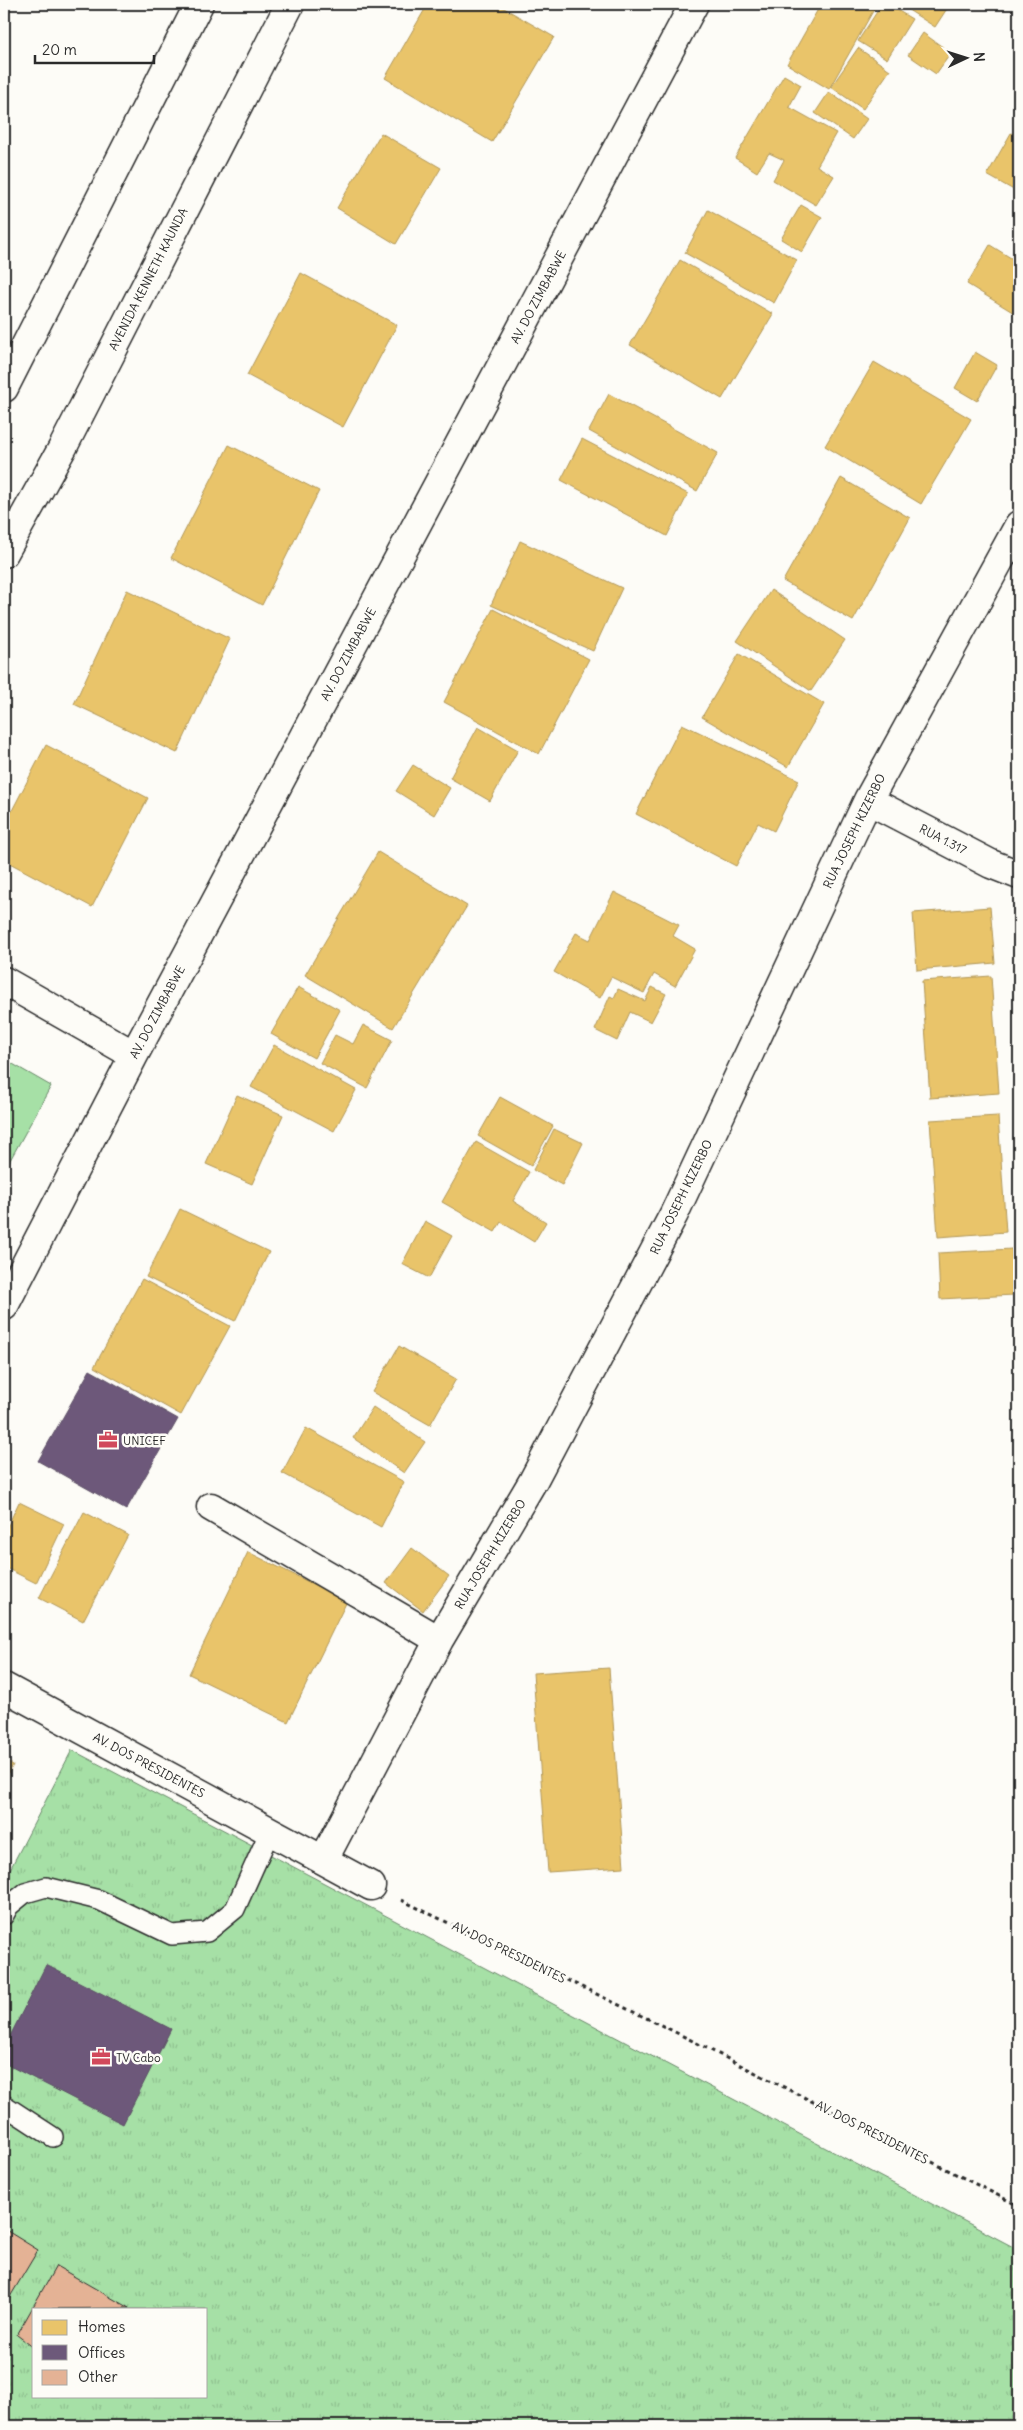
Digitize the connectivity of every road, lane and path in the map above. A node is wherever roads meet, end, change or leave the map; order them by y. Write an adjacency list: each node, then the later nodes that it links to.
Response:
1 (199, 4): 4 (street)
2 (290, 4): 6 (street, AVENIDA KENNETH KAUNDA)
3 (694, 4): 10 (street, AV. DO ZIMBABWE)
4 (4, 388)
5 (1019, 525): 7 (street, RUA JOSEPH KIZERBO)
6 (4, 553)
7 (868, 800): 8 (street, RUA 1.317); 13 (street, RUA JOSEPH KIZERBO)
8 (1019, 875)
9 (4, 981): 10 (street)
10 (134, 1055): 11 (street, AV. DO ZIMBABWE)
11 (4, 1306)
12 (211, 1507): 13 (street)
13 (439, 1640): 16 (street, RUA JOSEPH KIZERBO)
14 (4, 1687): 15 (street, AV. DOS PRESIDENTES)
15 (270, 1831): 16 (street, AV. DOS PRESIDENTES); 18 (lane)
16 (324, 1859): 17 (street, AV. DOS PRESIDENTES)
17 (371, 1886): 21 (path, AV. DOS PRESIDENTES)
18 (4, 1915)
19 (4, 2105): 20 (lane)
20 (53, 2138)
21 (1019, 2206)

